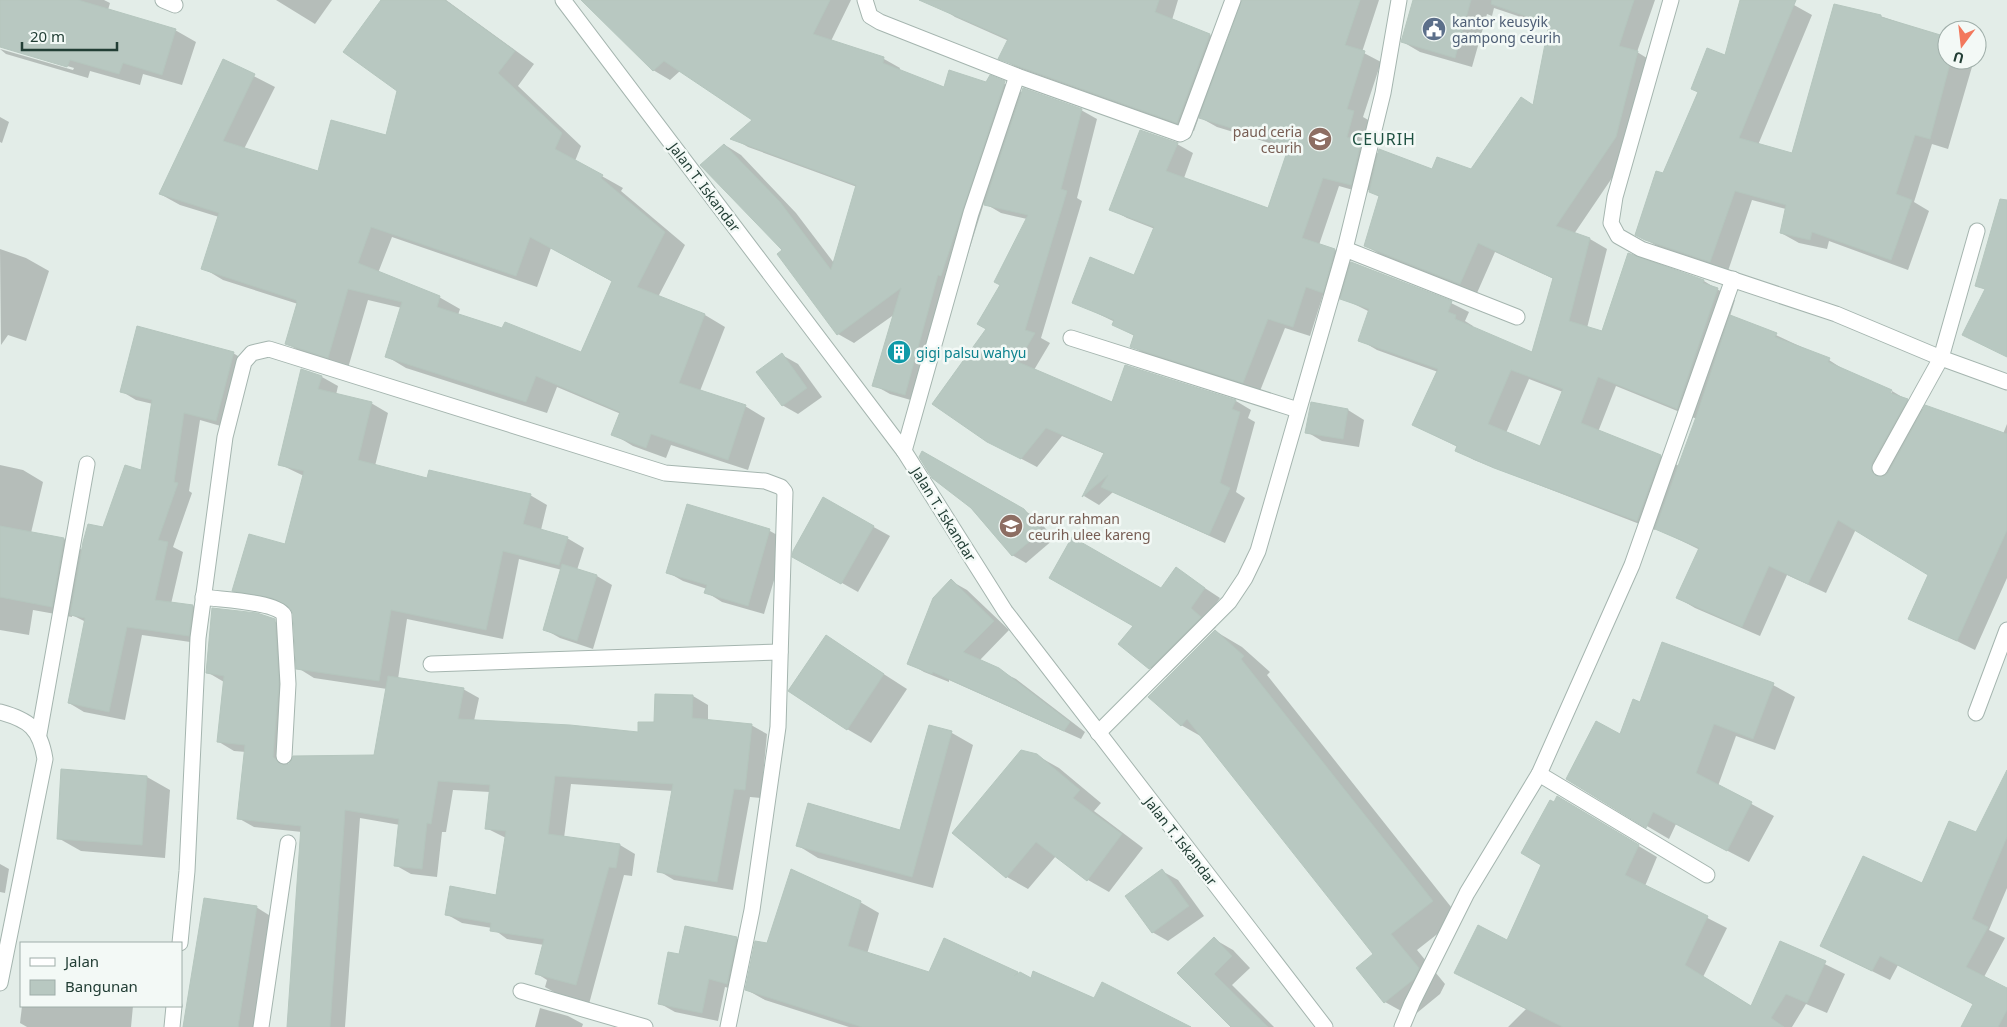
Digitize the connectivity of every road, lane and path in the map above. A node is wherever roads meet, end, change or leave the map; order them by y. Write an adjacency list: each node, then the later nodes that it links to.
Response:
1 (563, 0): 15 (street, Jalan T. Iskandar)
2 (865, 0): 6 (street)
3 (1233, 0): 6 (street)
4 (1399, 0): 8 (street)
5 (1671, 0): 9 (street)
6 (1017, 76): 15 (street)
7 (1977, 231): 12 (street)
8 (1345, 249): 10 (street); 14 (street)
9 (1733, 279): 12 (street); 27 (street)
10 (1517, 318)
11 (1071, 338): 14 (street)
12 (1941, 358): 13 (street); 17 (street)
13 (2007, 382)
14 (1298, 410): 24 (street)
15 (904, 450): 24 (street, Jalan T. Iskandar)
16 (87, 464): 25 (street)
17 (1880, 468)
18 (203, 597): 20 (street); 26 (street); 30 (street)
19 (2007, 630): 23 (street)
20 (780, 652): 21 (street); 37 (street)
21 (431, 664)
22 (0, 712): 25 (street)
23 (1976, 713)
24 (1098, 733): 38 (street, Jalan T. Iskandar)
25 (38, 734): 31 (street)
26 (284, 756)
27 (1539, 774): 29 (street); 39 (street)
28 (288, 843): 35 (street)
29 (1707, 874)
30 (180, 942)
31 (0, 983)
32 (521, 991): 36 (street)
33 (174, 1007): 34 (street)
34 (172, 1027)
35 (262, 1027)
36 (645, 1027)
37 (728, 1027)
38 (1325, 1027)
39 (1402, 1027)

